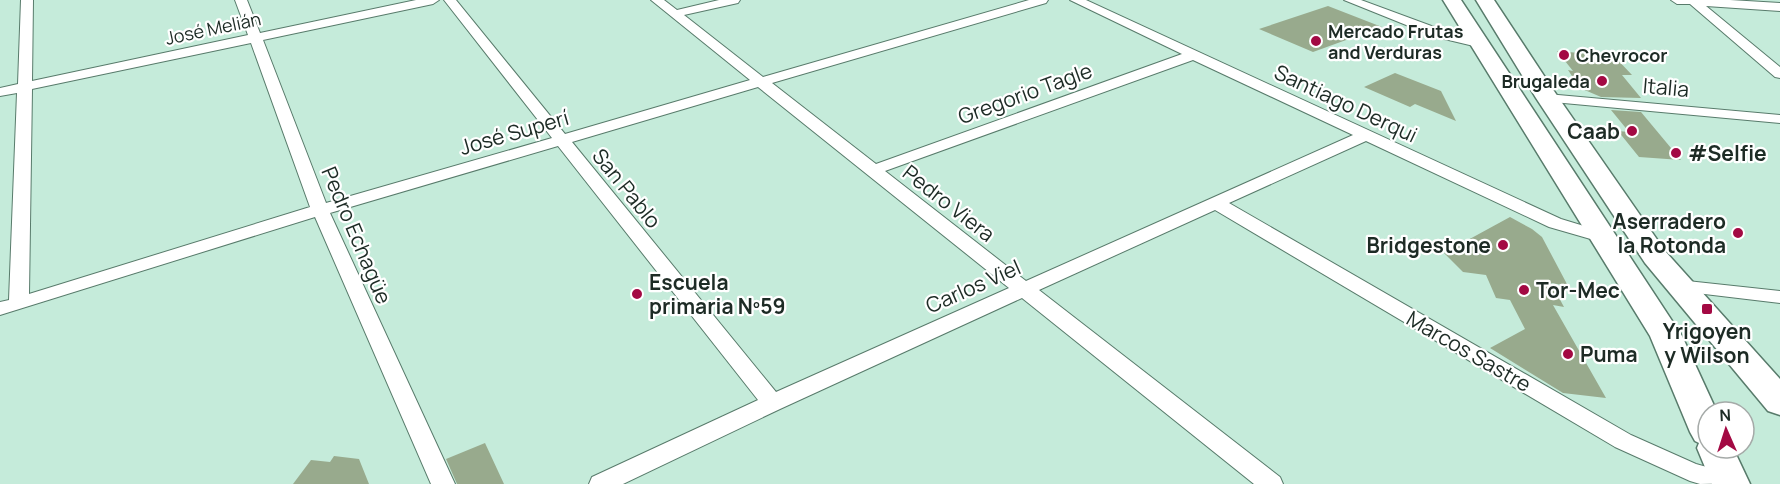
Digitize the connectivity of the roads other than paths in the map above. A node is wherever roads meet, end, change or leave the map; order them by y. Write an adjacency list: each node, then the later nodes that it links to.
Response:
1 (27, 0): 21 (street)
2 (241, 0): 16 (street, Pedro Echagüe)
3 (433, 0): 16 (street, José Melián)
4 (450, 0): 26 (street, San Pablo)
5 (657, 0): 15 (street, Pedro Viera)
6 (734, 0): 15 (street)
7 (1042, 0): 20 (street, José Superí)
8 (1076, 0): 18 (street, Santiago Derqui)
9 (1350, 0): 17 (street)
10 (1452, 0): 17 (main road)
11 (1485, 0): 23 (main road)
12 (1677, 0): 13 (street)
13 (1692, 1): 14 (street); 19 (street)
14 (1780, 7)
15 (675, 14): 20 (street, Pedro Viera)
16 (255, 38): 21 (street, José Melián); 29 (street, Pedro Echagüe)
17 (1478, 43): 30 (main road)
18 (1193, 55): 25 (street, Santiago Derqui); 27 (street, Gregorio Tagle)
19 (1780, 74)
20 (762, 82): 26 (street, José Superí); 27 (street, Pedro Viera)
21 (26, 87): 22 (street, José Melián); 34 (street)
22 (0, 92)
23 (1547, 98): 24 (street, Italia); 31 (main road)
24 (1780, 119)
25 (1366, 135): 28 (street, Carlos Viel); 30 (street, Santiago Derqui)
26 (561, 141): 29 (street, José Superí); 37 (street, San Pablo)
27 (871, 171): 32 (street, Pedro Viera)
28 (1216, 203): 32 (street, Carlos Viel); 40 (street, Marcos Sastre)
29 (320, 210): 34 (street, José Superí); 41 (street, Pedro Echagüe)
30 (1601, 237): 38 (main road)
31 (1678, 286): 33 (street); 36 (main road)
32 (1023, 290): 37 (street, Carlos Viel); 43 (street, Pedro Viera)
33 (1780, 297)
34 (19, 303): 35 (street, José Superí)
35 (0, 309)
36 (1780, 402)
37 (771, 403): 42 (street, Carlos Viel)
38 (1696, 405)
39 (1720, 460): 40 (main road)
40 (1730, 483)
41 (443, 484)
42 (601, 484)
43 (1271, 484)

